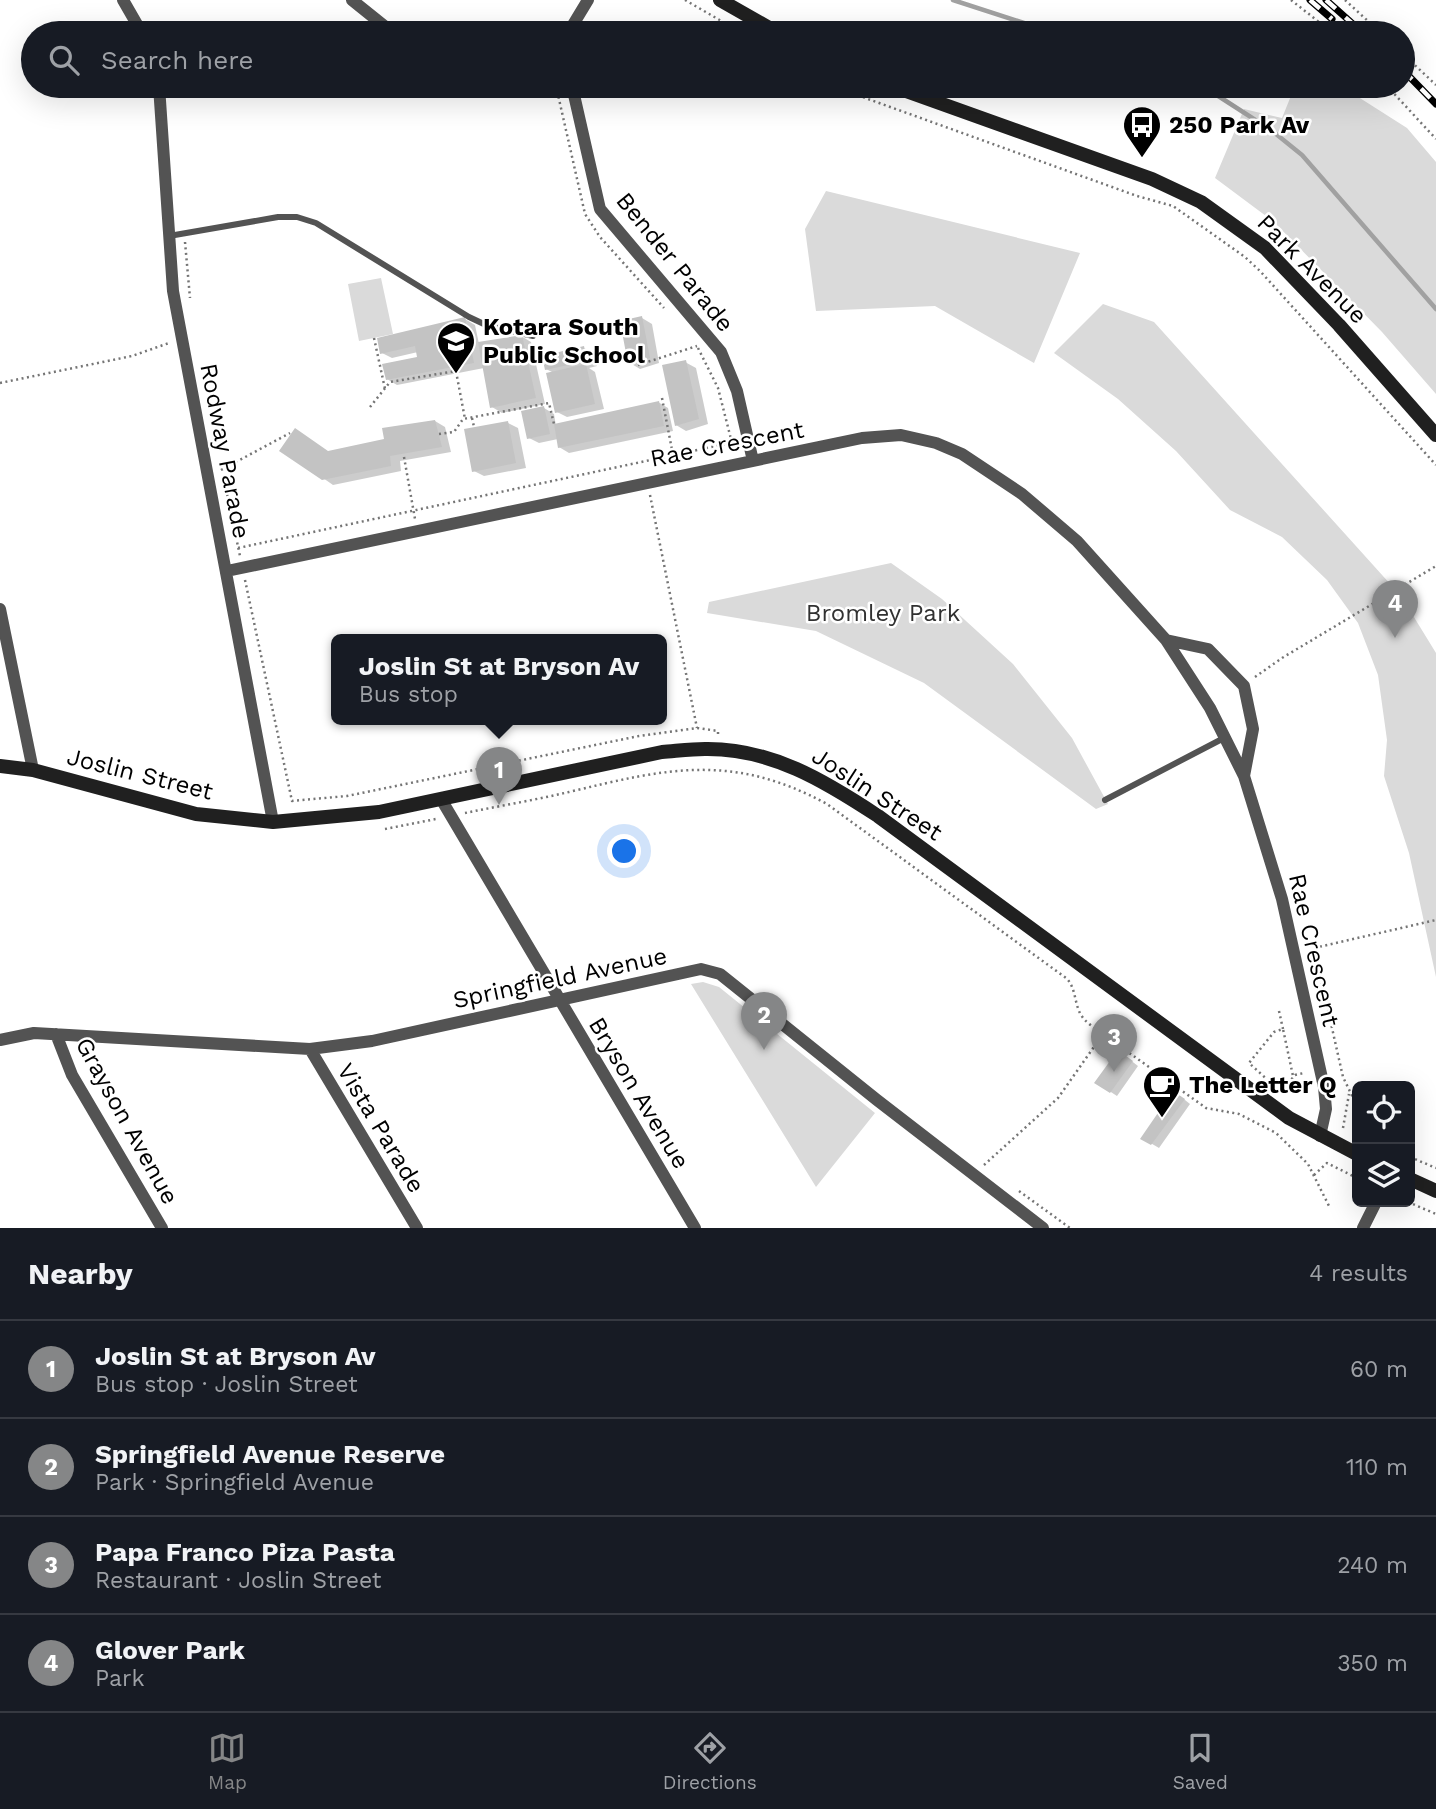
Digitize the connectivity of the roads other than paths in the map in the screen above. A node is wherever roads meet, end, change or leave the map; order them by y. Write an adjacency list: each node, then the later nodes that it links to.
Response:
1 (123, 0): 5 (street)
2 (352, 0): 6 (street)
3 (588, 0): 7 (street)
4 (720, 0): 8 (street)
5 (135, 21)
6 (378, 21)
7 (575, 21)
8 (757, 21)
9 (160, 98): 12 (street, Rodway Parade)
10 (575, 98): 15 (street, Bender Parade)
11 (925, 98): 14 (street, Park Avenue)
12 (169, 236): 13 (lane); 16 (street, Rodway Parade)
13 (533, 336)
14 (1436, 435)
15 (753, 461): 16 (street, Rae Crescent); 18 (street, Rae Crescent)
16 (227, 571): 25 (street, Rodway Parade)
17 (0, 609): 21 (street)
18 (1166, 640): 19 (street, Rae Crescent); 22 (street, Rae Crescent)
19 (1224, 738): 22 (street, Rae Crescent); 24 (lane)
20 (0, 766): 21 (street, Joslin Street)
21 (33, 770): 25 (street, Joslin Street)
22 (1244, 776): 30 (street, Rae Crescent)
23 (441, 799): 25 (street, Joslin Street); 26 (street, Bryson Avenue); 30 (street, Joslin Street)
24 (1105, 800)
25 (273, 821)
26 (559, 1000): 29 (street, Springfield Avenue); 37 (street, Bryson Avenue); 38 (street, Springfield Avenue)
27 (56, 1034): 28 (street, Springfield Avenue); 29 (street, Springfield Avenue); 35 (street, Grayson Avenue)
28 (0, 1040)
29 (310, 1049): 36 (street, Vista Parade)
30 (1320, 1136): 31 (street, Joslin Street)
31 (1352, 1152)
32 (1415, 1181): 33 (street)
33 (1436, 1191)
34 (1374, 1207): 39 (street)
35 (162, 1228)
36 (417, 1228)
37 (695, 1228)
38 (1043, 1228)
39 (1363, 1228)

